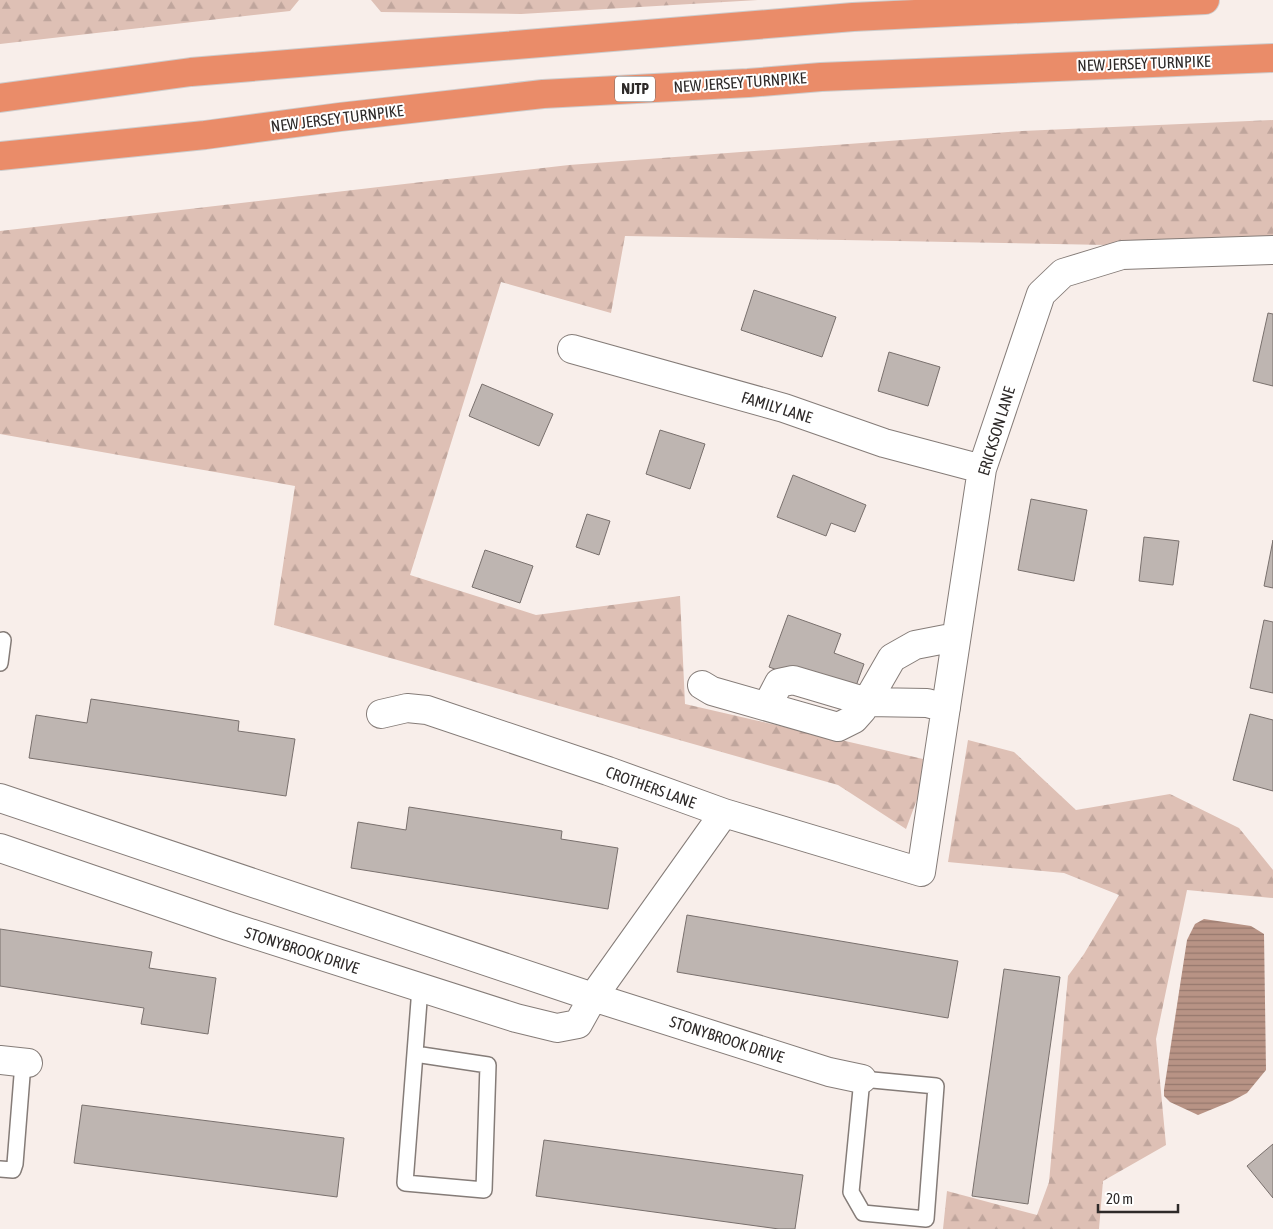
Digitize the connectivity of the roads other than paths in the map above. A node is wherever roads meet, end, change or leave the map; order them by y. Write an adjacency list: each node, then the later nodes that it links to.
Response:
1 (1205, 0): 3 (highway)
2 (1273, 58): 4 (highway, NEW JERSEY TURNPIKE / NJTP)
3 (0, 98)
4 (0, 156)
5 (1273, 250): 7 (street, ERICKSON LANE)
6 (572, 350): 7 (street, FAMILY LANE)
7 (982, 469): 8 (street, ERICKSON LANE)
8 (956, 637): 12 (street); 13 (street, ERICKSON LANE)
9 (3, 640): 10 (lane)
10 (0, 663)
11 (702, 685): 12 (street)
12 (867, 702): 13 (street)
13 (946, 708): 18 (street, ERICKSON LANE)
14 (381, 714): 16 (street, CROTHERS LANE)
15 (0, 798): 20 (street, STONYBROOK DRIVE)
16 (724, 813): 18 (street, CROTHERS LANE); 20 (street)
17 (0, 848): 19 (street, STONYBROOK DRIVE)
18 (921, 872)
19 (420, 988): 20 (street, STONYBROOK DRIVE); 21 (lane)
20 (593, 997): 23 (street, STONYBROOK DRIVE)
21 (415, 1054): 21 (lane)
22 (17, 1062): 24 (lane)
23 (862, 1079): 23 (lane)
24 (0, 1170)

